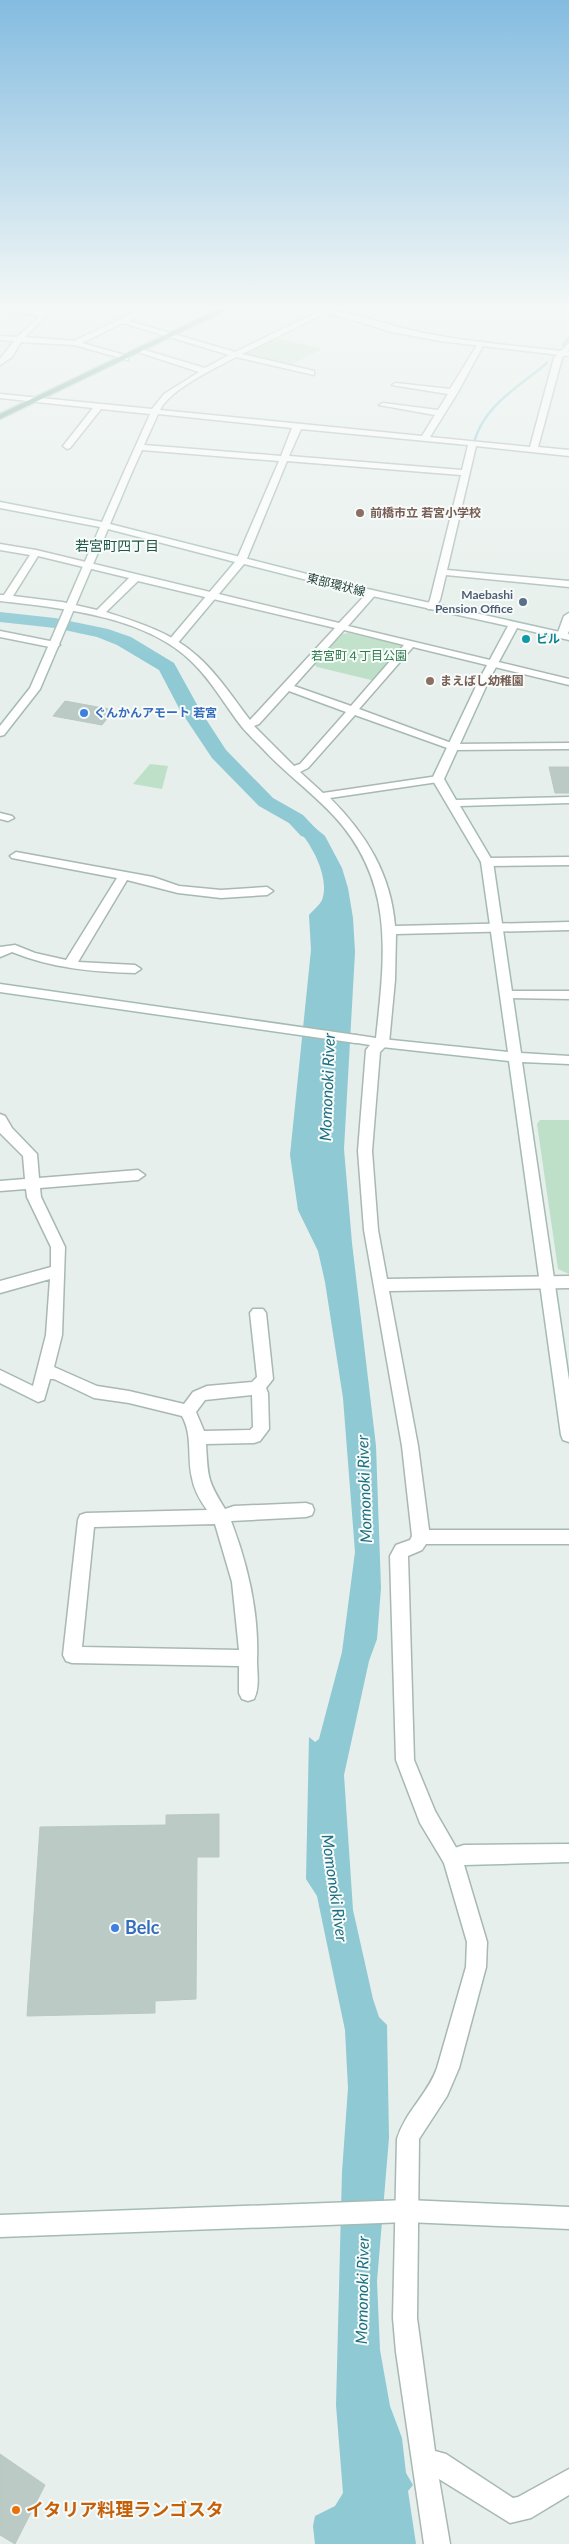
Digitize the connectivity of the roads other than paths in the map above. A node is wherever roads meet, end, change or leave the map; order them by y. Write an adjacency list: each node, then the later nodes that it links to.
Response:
1 (297, 428): 13 (street)
2 (81, 429): 9 (street)
3 (147, 429): 10 (street)
4 (305, 429): 7 (street)
5 (431, 429): 7 (street)
6 (540, 429): 11 (street)
7 (424, 440): 8 (street)
8 (473, 443): 11 (street); 14 (street)
9 (67, 446)
10 (139, 447): 13 (street); 16 (street)
11 (533, 450): 12 (street)
12 (569, 453)
13 (283, 459): 14 (street); 19 (street)
14 (466, 473): 21 (street)
15 (2, 507): 16 (street, 東部環状線)
16 (105, 526): 19 (street, 東部環状線); 20 (street)
17 (0, 547): 18 (street)
18 (36, 553): 20 (street); 26 (street)
19 (241, 561): 24 (street, 東部環状線); 25 (street)
20 (88, 566): 22 (street); 28 (street)
21 (441, 572): 23 (street); 27 (street)
22 (135, 578): 25 (street); 29 (street)
23 (569, 584)
24 (372, 593): 27 (street, 東部環状線); 32 (street)
25 (212, 597): 32 (street); 36 (street)
26 (3, 599): 28 (street)
27 (431, 607): 31 (street, 東部環状線)
28 (69, 611): 29 (street); 35 (street)
29 (100, 613): 36 (street)
30 (569, 616): 34 (street)
31 (514, 625): 34 (street, 東部環状線); 38 (street)
32 (340, 627): 37 (street); 40 (street)
33 (0, 634): 35 (street)
34 (565, 636)
35 (56, 642): 43 (street)
36 (173, 642): 42 (street)
37 (410, 645): 38 (street); 41 (street)
38 (492, 664): 39 (street); 45 (street)
39 (569, 682)
40 (288, 687): 41 (street); 42 (street)
41 (353, 710): 45 (street); 46 (street)
42 (246, 724): 46 (street)
43 (2, 729)
44 (569, 746): 45 (street)
45 (453, 747): 47 (street)
46 (293, 771): 48 (street)
47 (438, 779): 48 (street); 50 (street)
48 (323, 796): 58 (street)
49 (569, 800): 50 (street)
50 (453, 803): 53 (street)
51 (16, 856): 54 (street)
52 (569, 861): 53 (street)
53 (487, 862): 57 (street)
54 (122, 877): 55 (street); 60 (street)
55 (267, 891)
56 (569, 926): 57 (street)
57 (497, 927): 58 (street); 64 (street)
58 (391, 930): 65 (street)
59 (0, 953): 60 (street)
60 (71, 963): 61 (street)
61 (135, 969)
62 (0, 988): 65 (street)
63 (569, 994): 64 (street)
64 (507, 995): 66 (street)
65 (382, 1043): 66 (street); 75 (street)
66 (515, 1057): 67 (street); 73 (street)
67 (569, 1060)
68 (0, 1120): 70 (street)
69 (138, 1175): 70 (street)
70 (31, 1183): 71 (street); 72 (street)
71 (0, 1186)
72 (58, 1272): 76 (street); 78 (street)
73 (547, 1282): 74 (street); 75 (street); 81 (street)
74 (569, 1282)
75 (381, 1285): 87 (street)
76 (0, 1287)
77 (258, 1313): 80 (street)
78 (46, 1373): 79 (street); 82 (street)
79 (0, 1376)
80 (256, 1388): 82 (street); 84 (street)
81 (567, 1405): 83 (street)
82 (187, 1411): 84 (street)
83 (569, 1435)
84 (197, 1438): 86 (street)
85 (306, 1510): 86 (street)
86 (220, 1517): 89 (street); 89 (street)
87 (421, 1537): 88 (street); 92 (street)
88 (569, 1537)
89 (249, 1658): 90 (street)
90 (248, 1693)
91 (569, 1853): 92 (street)
92 (452, 1858): 93 (street)
93 (402, 2211): 94 (street); 95 (street); 96 (street)
94 (569, 2218)
95 (0, 2226)
96 (424, 2464): 97 (street); 98 (street)
97 (569, 2482)
98 (437, 2544)

